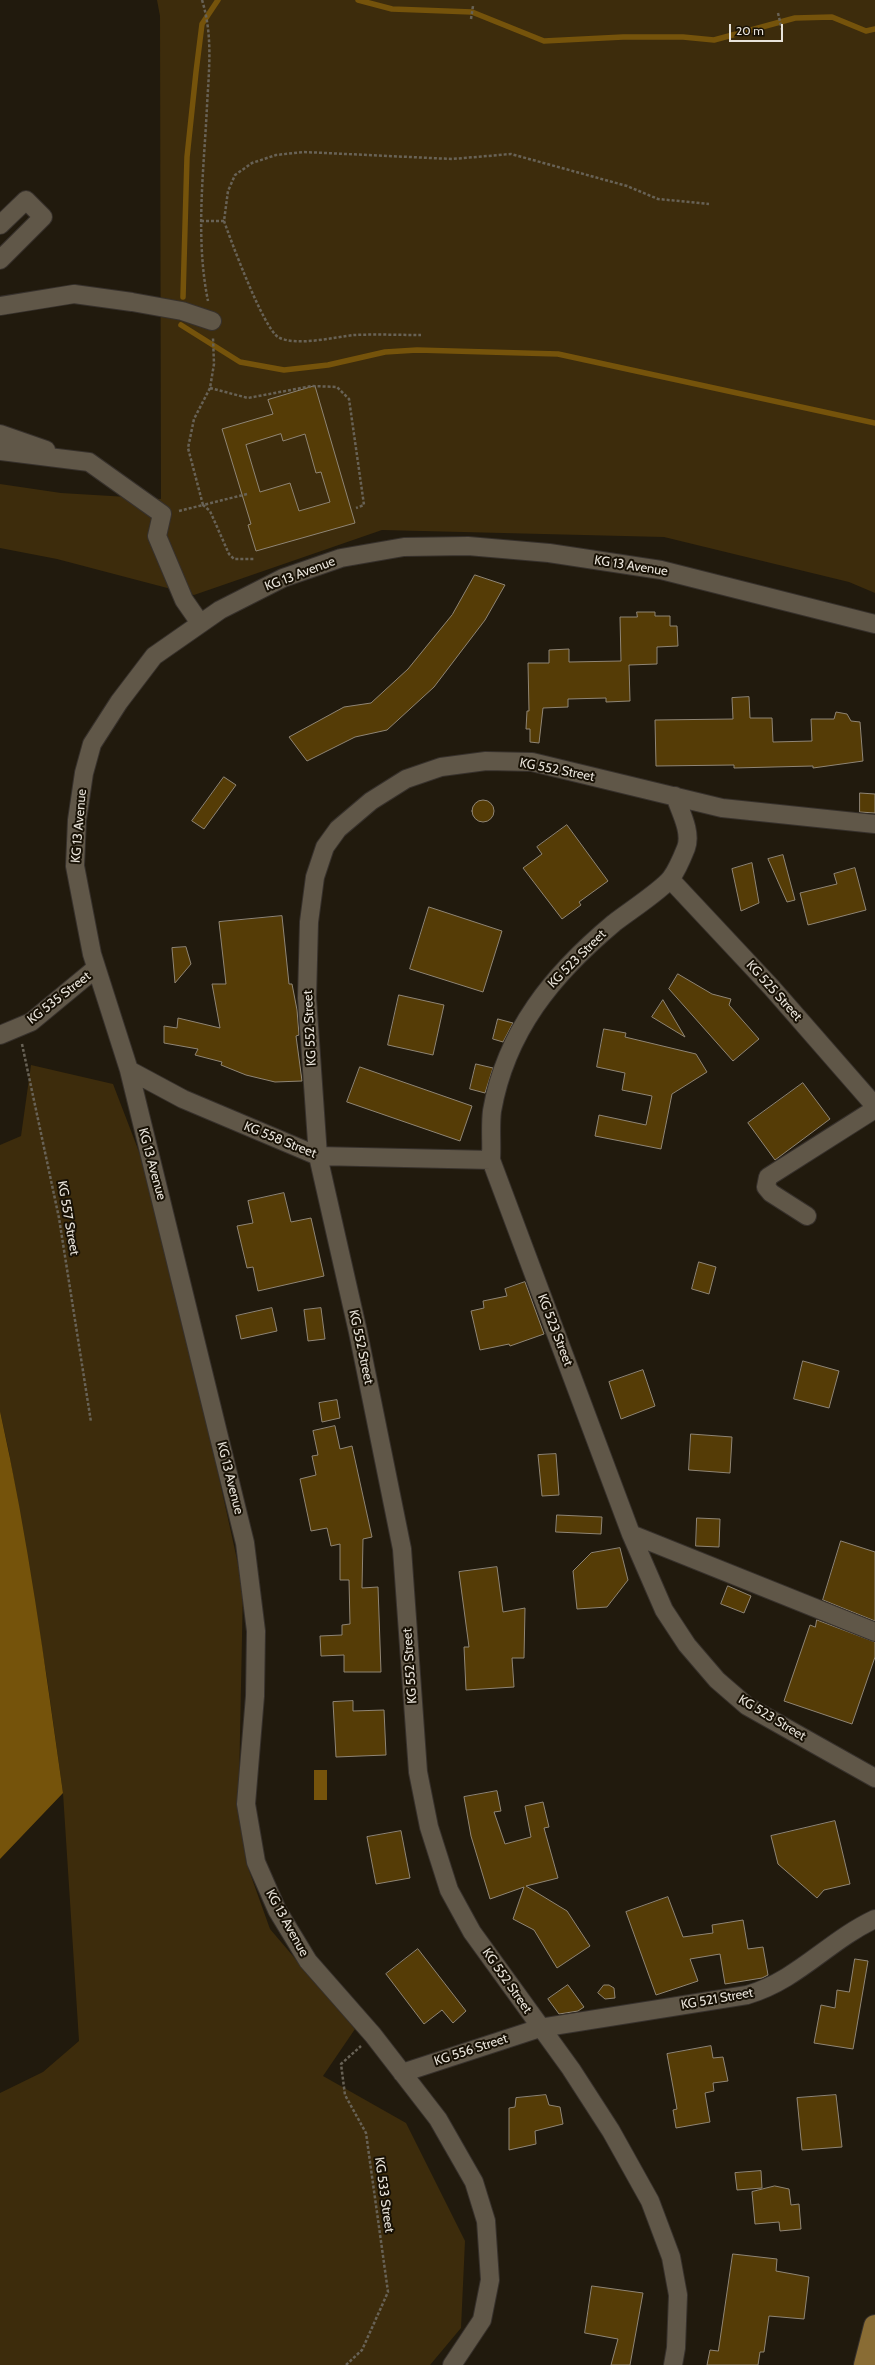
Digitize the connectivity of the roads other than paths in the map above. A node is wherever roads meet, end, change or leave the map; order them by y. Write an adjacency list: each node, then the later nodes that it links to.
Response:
1 (0, 225): 2 (street)
2 (0, 260)
3 (0, 306): 4 (street)
4 (212, 321)
5 (0, 434): 7 (street)
6 (0, 451): 7 (street)
7 (89, 462): 8 (street)
8 (200, 623): 9 (street, KG 13 Avenue); 13 (street, KG 13 Avenue)
9 (875, 624)
10 (675, 796): 11 (street, KG 552 Street); 12 (street, KG 523 Street); 17 (street, KG 552 Street)
11 (875, 824)
12 (670, 879): 16 (street, KG 525 Street); 18 (street, KG 523 Street)
13 (95, 969): 14 (street, KG 535 Street); 15 (street, KG 13 Avenue)
14 (0, 1035)
15 (129, 1070): 17 (street, KG 558 Street); 25 (street, KG 13 Avenue)
16 (874, 1103): 19 (street)
17 (318, 1156): 18 (street, KG 558 Street); 24 (street, KG 552 Street)
18 (491, 1160): 20 (street, KG 523 Street)
19 (807, 1216)
20 (631, 1534): 21 (street); 22 (street, KG 523 Street)
21 (875, 1632)
22 (875, 1778)
23 (875, 1919): 24 (street, KG 521 Street)
24 (540, 2028): 25 (street, KG 556 Street); 28 (street, KG 552 Street)
25 (402, 2073): 27 (street, KG 13 Avenue)
26 (875, 2326): 29 (main road)
27 (452, 2365)
28 (673, 2365)
29 (865, 2365)

